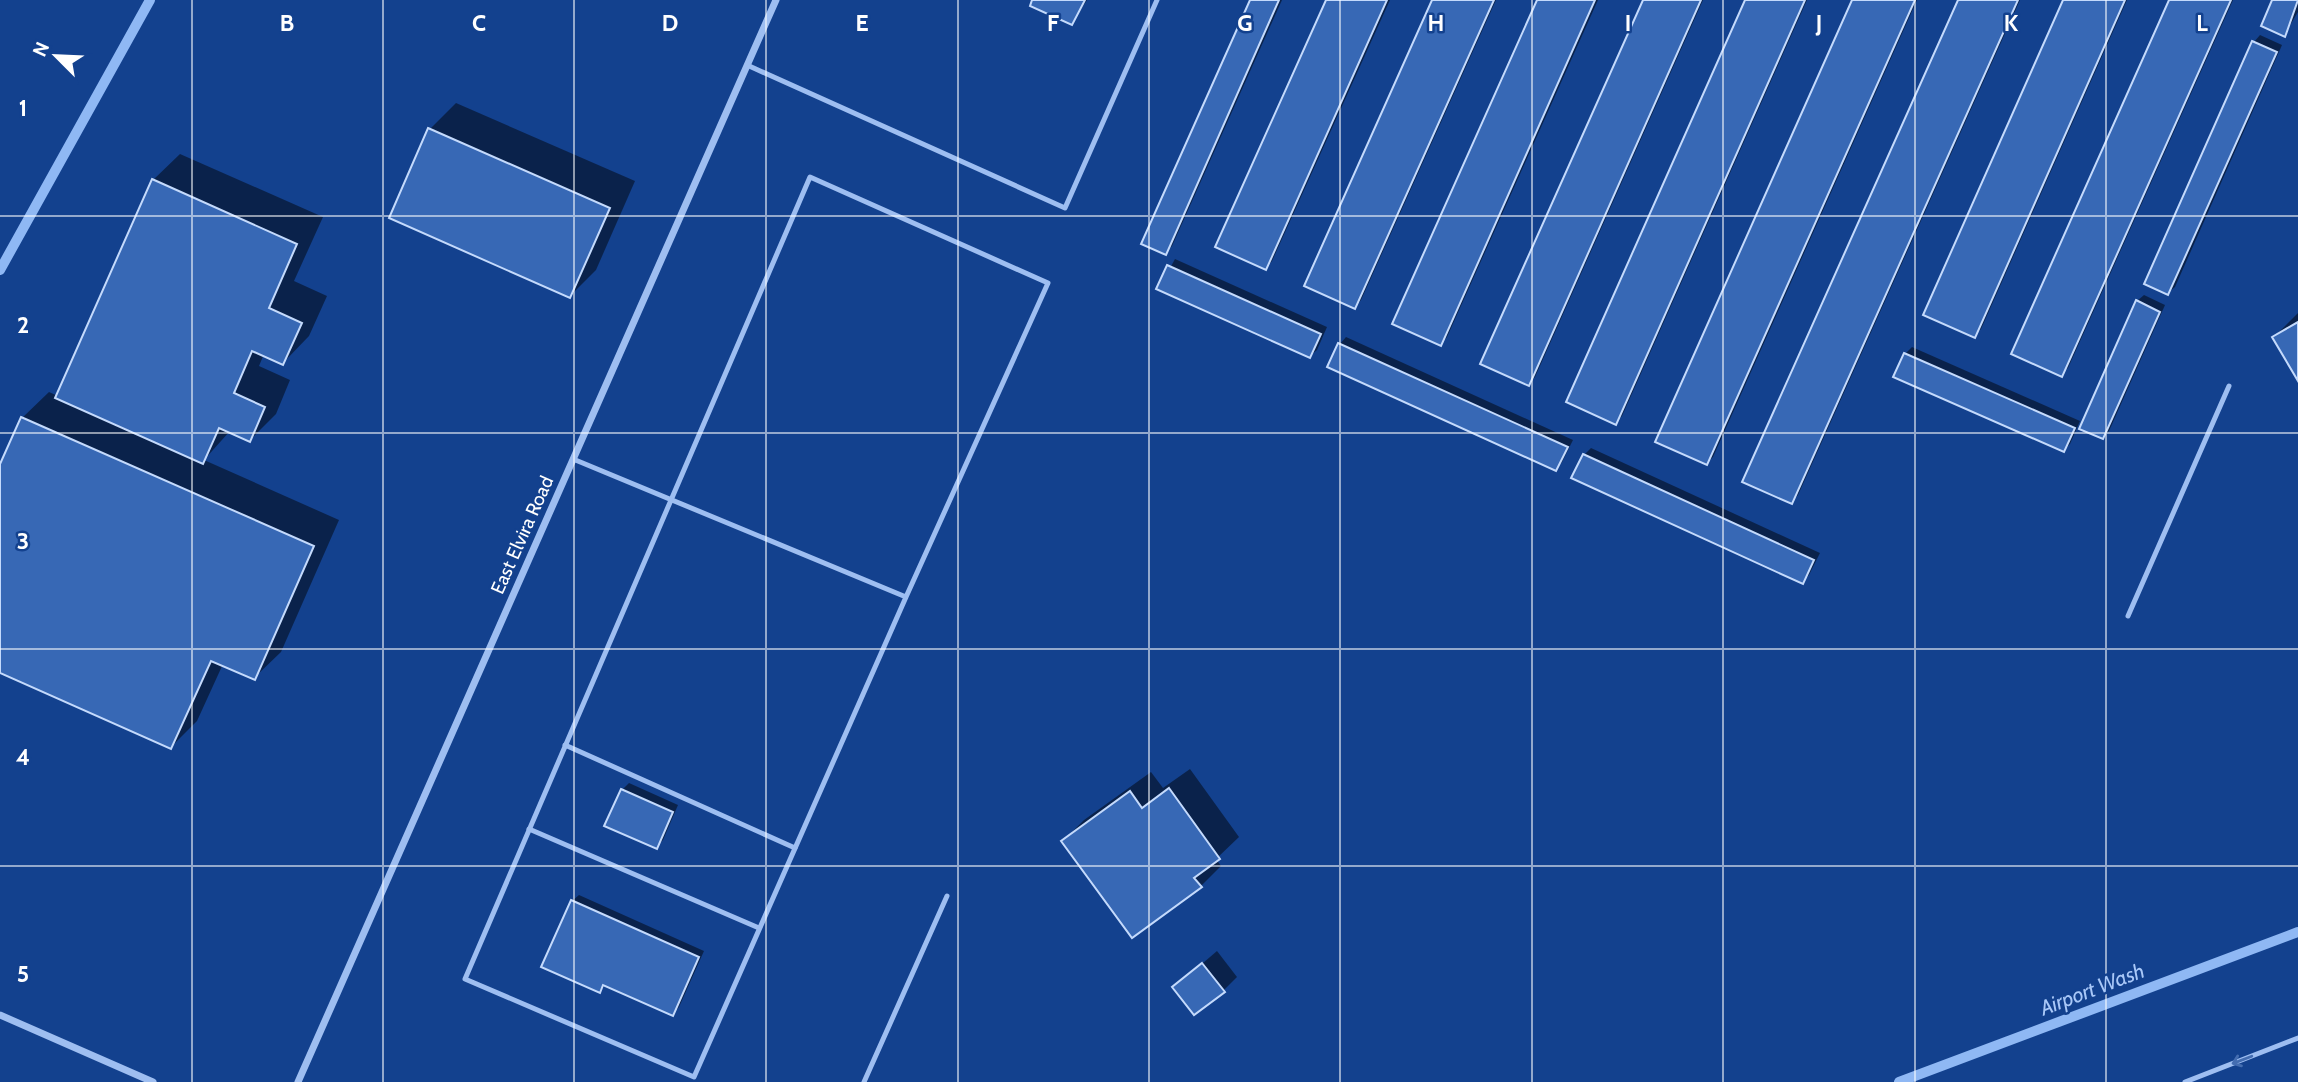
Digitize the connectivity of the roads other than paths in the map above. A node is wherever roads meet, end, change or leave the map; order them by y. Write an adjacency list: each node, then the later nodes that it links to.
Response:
1 (776, 0): 3 (street, East Elvira Road)
2 (1157, 0): 3 (lane)
3 (747, 65): 5 (street, East Elvira Road)
4 (2229, 386): 8 (lane)
5 (573, 459): 6 (lane); 17 (street, East Elvira Road)
6 (671, 498): 7 (lane); 7 (lane); 9 (lane)
7 (906, 597): 11 (lane)
8 (2128, 616)
9 (565, 745): 10 (lane); 11 (lane)
10 (529, 829): 13 (lane); 13 (lane)
11 (795, 848): 13 (lane)
12 (947, 896): 18 (lane)
13 (759, 928)
14 (0, 1015): 16 (street)
15 (2298, 1038): 19 (lane, one-way to 19)
16 (153, 1082)
17 (298, 1082)
18 (864, 1082)
19 (2185, 1082)

